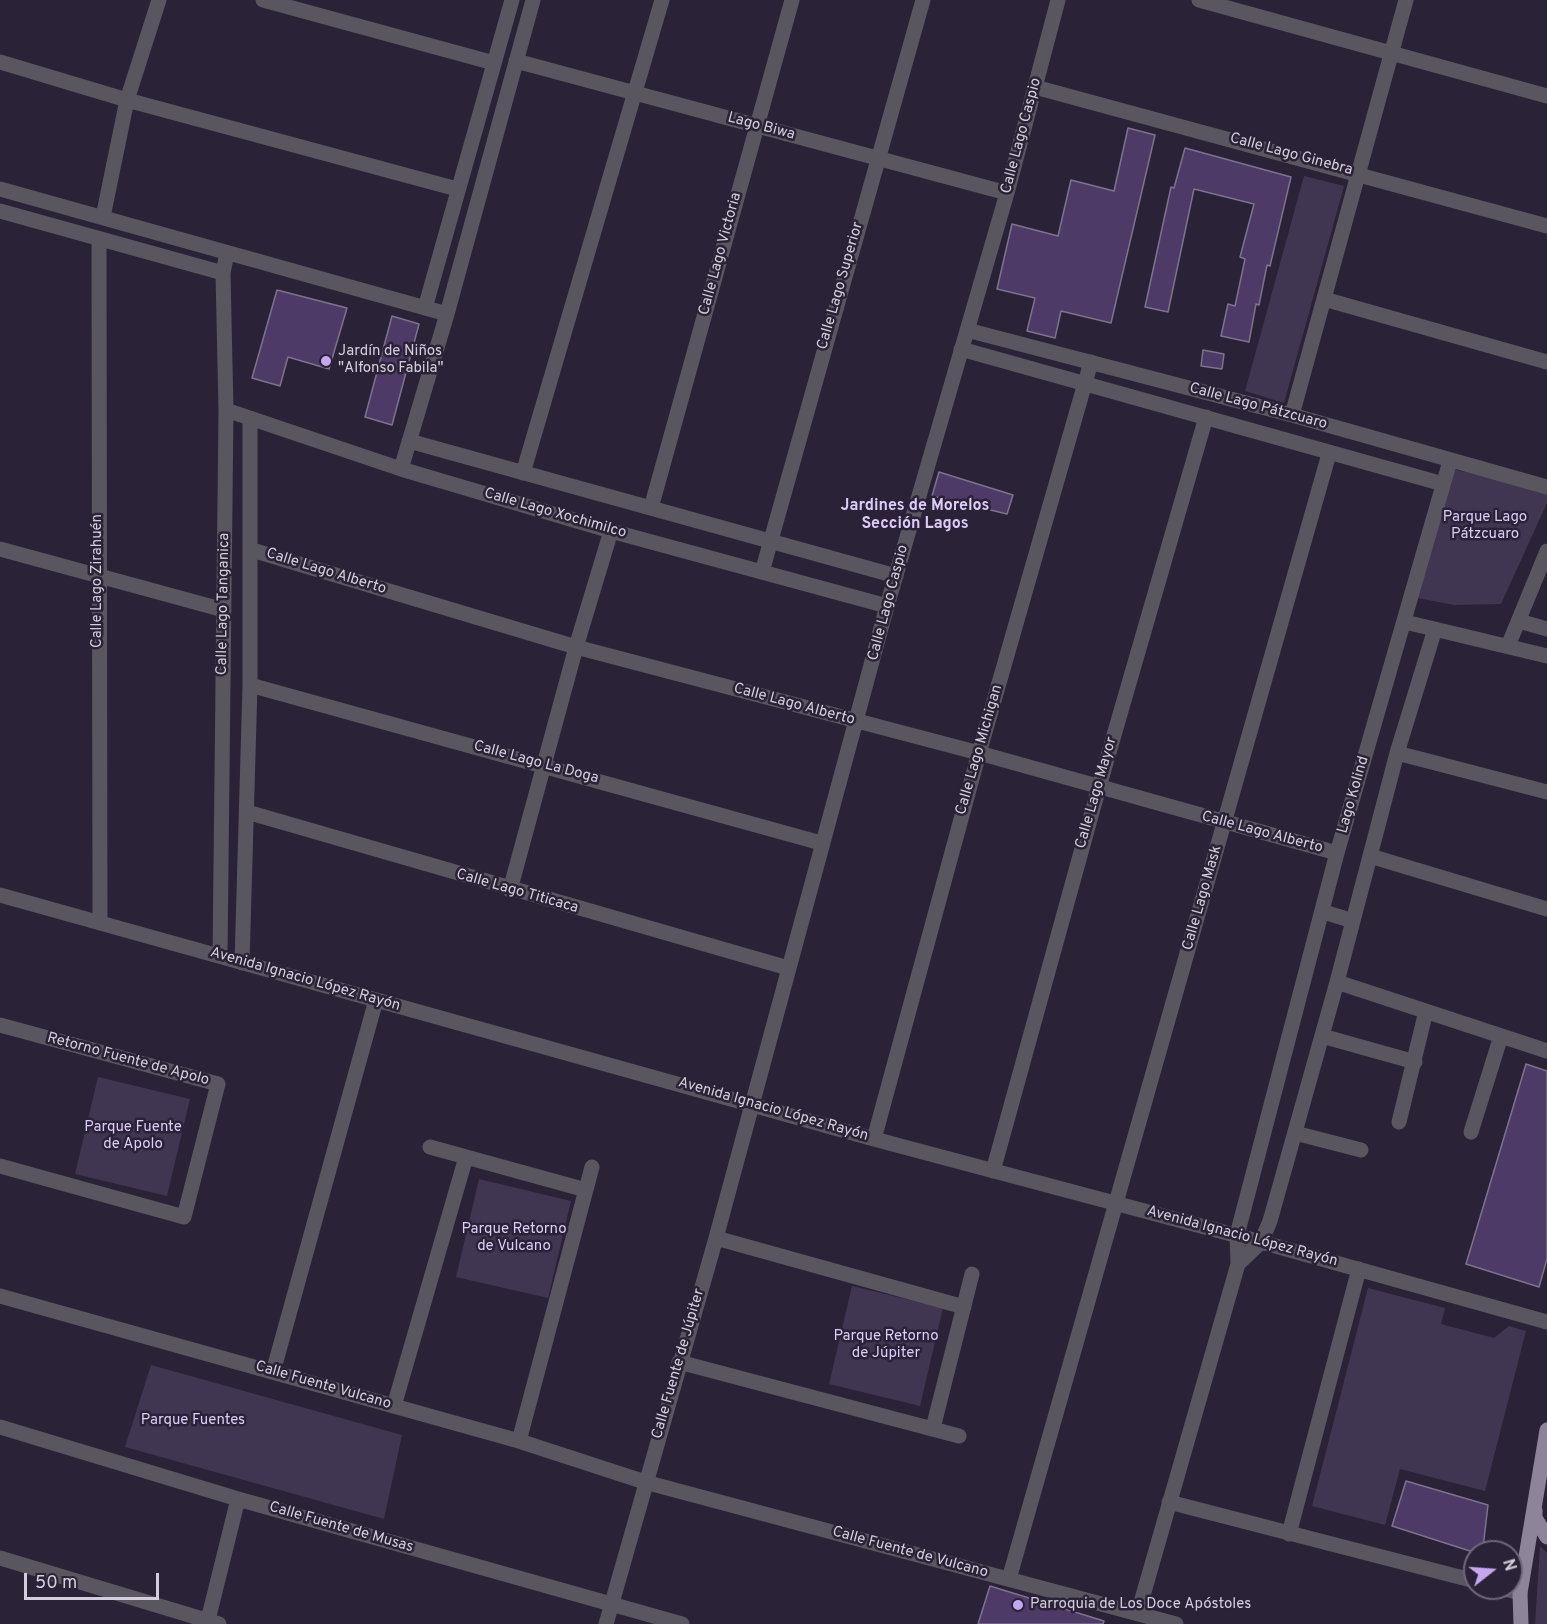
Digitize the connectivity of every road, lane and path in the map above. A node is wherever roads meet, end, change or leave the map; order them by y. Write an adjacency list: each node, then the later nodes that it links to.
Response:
1 (159, 0): 18 (street)
2 (262, 0): 14 (street)
3 (512, 0): 14 (street)
4 (533, 0): 12 (street)
5 (662, 0): 16 (street)
6 (792, 0): 19 (street, Calle Lago Victoria)
7 (923, 0): 20 (street, Calle Lago Superior)
8 (1058, 0): 15 (street, Calle Lago Caspio)
9 (1199, 0): 11 (street)
10 (1406, 0): 11 (street)
11 (1390, 51): 17 (street); 21 (street)
12 (516, 61): 16 (street, Lago Biwa); 33 (street)
13 (0, 62): 18 (street)
14 (495, 63): 23 (street)
15 (1035, 87): 21 (street, Calle Lago Ginebra); 24 (street, Calle Lago Caspio)
16 (635, 93): 19 (street, Lago Biwa); 49 (street)
17 (1547, 96)
18 (127, 100): 23 (street); 26 (street)
19 (756, 125): 20 (street, Lago Biwa); 52 (street, Calle Lago Victoria)
20 (877, 158): 24 (street, Lago Biwa); 54 (street, Calle Lago Superior)
21 (1358, 172): 27 (street, Calle Lago Ginebra); 31 (street)
22 (0, 189): 26 (street)
23 (457, 189): 32 (street)
24 (1007, 193): 34 (street, Calle Lago Caspio)
25 (0, 211): 28 (street)
26 (103, 217): 29 (street)
27 (1547, 226)
28 (99, 240): 30 (street); 60 (street, Calle Lago Zirahuén)
29 (227, 253): 30 (street, Calle Lago Tanganica); 32 (street)
30 (223, 273): 41 (street, Calle Lago Tanganica)
31 (1324, 298): 37 (street); 42 (street)
32 (425, 308): 33 (street)
33 (447, 314): 45 (street)
34 (967, 330): 35 (street, Calle Lago Caspio); 36 (street, Calle Lago Pátzcuaro)
35 (961, 350): 39 (street, Calle Lago Pátzcuaro); 59 (street, Calle Lago Caspio)
36 (1090, 362): 38 (street, Calle Lago Pátzcuaro); 39 (street, Calle Lago Michigan)
37 (1547, 362)
38 (1154, 379): 40 (street); 42 (street, Calle Lago Pátzcuaro)
39 (1084, 384): 40 (street, Calle Lago Pátzcuaro); 74 (street, Calle Lago Michigan)
40 (1149, 401): 43 (street, Calle Lago Pátzcuaro)
41 (226, 411): 44 (street, Calle Lago Xochimilco); 62 (street, Calle Lago Tanganica)
42 (1292, 415): 47 (street, Calle Lago Pátzcuaro)
43 (1206, 417): 46 (street, Calle Lago Pátzcuaro); 77 (street, Calle Lago Mayor)
44 (250, 418): 48 (street, Calle Lago Xochimilco); 56 (street, Calle Lago Tanganica)
45 (410, 441): 48 (street); 49 (street, Calle Lago Xochimilco)
46 (1329, 454): 51 (street, Calle Lago Pátzcuaro); 80 (street, Calle Lago Mask)
47 (1450, 461): 50 (street, Calle Lago Pátzcuaro); 51 (street, Lago Kolind)
48 (401, 469): 53 (street, Calle Lago Xochimilco)
49 (523, 473): 52 (street, Calle Lago Xochimilco)
50 (1546, 483)
51 (1443, 484): 64 (street, Lago Kolind)
52 (651, 508): 54 (street, Calle Lago Xochimilco)
53 (612, 531): 58 (street, Calle Lago Xochimilco); 68 (street)
54 (769, 542): 58 (street, Calle Lago Superior); 59 (street, Calle Lago Xochimilco)
55 (0, 549): 60 (street)
56 (252, 550): 68 (street, Calle Lago Alberto); 70 (street, Calle Lago Tanganica)
57 (1547, 551): 63 (street)
58 (762, 572): 61 (street, Calle Lago Xochimilco)
59 (896, 576): 61 (street, Calle Lago Caspio)
60 (98, 577): 62 (street); 89 (street, Calle Lago Zirahuén)
61 (887, 606): 73 (street, Calle Lago Caspio)
62 (224, 610): 71 (street, Calle Lago Tanganica)
63 (1519, 621): 66 (street); 67 (street)
64 (1405, 622): 65 (street); 82 (street, Lago Kolind)
65 (1435, 628): 67 (street); 75 (street, Lago Kolind)
66 (1547, 629)
67 (1508, 646): 69 (street)
68 (576, 647): 73 (street, Calle Lago Alberto); 76 (street)
69 (1547, 656)
70 (250, 685): 72 (street, Calle Lago Tanganica); 76 (street, Calle Lago La Doga)
71 (223, 713): 72 (street); 90 (street, Calle Lago Tanganica)
72 (249, 717): 79 (street, Calle Lago Tanganica)
73 (857, 722): 74 (street, Calle Lago Alberto); 81 (street, Calle Lago Caspio)
74 (979, 753): 77 (street, Calle Lago Alberto); 105 (street, Calle Lago Michigan)
75 (1397, 753): 78 (street); 83 (street, Lago Kolind)
76 (545, 765): 81 (street, Calle Lago La Doga); 84 (street)
77 (1099, 787): 80 (street, Calle Lago Alberto); 111 (street, Calle Lago Mayor)
78 (1547, 792)
79 (247, 812): 84 (street, Calle Lago Titicaca); 91 (street, Calle Lago Tanganica)
80 (1224, 823): 82 (street, Calle Lago Alberto); 113 (street, Calle Lago Mask)
81 (821, 843): 92 (street, Calle Lago Caspio)
82 (1337, 854): 87 (street, Lago Kolind)
83 (1370, 856): 86 (street); 88 (street, Lago Kolind)
84 (510, 890): 92 (street, Calle Lago Titicaca)
85 (0, 895): 89 (street, Avenida Ignacio López Rayón)
86 (1547, 909)
87 (1324, 912): 88 (street); 114 (street, Lago Kolind)
88 (1353, 921): 93 (street, Lago Kolind)
89 (100, 923): 90 (street, Avenida Ignacio López Rayón)
90 (220, 956): 91 (street, Avenida Ignacio López Rayón)
91 (242, 963): 94 (street, Avenida Ignacio López Rayón)
92 (788, 968): 101 (street, Calle Lago Caspio)
93 (1337, 982): 95 (street); 97 (street, Lago Kolind)
94 (376, 1000): 101 (street, Avenida Ignacio López Rayón); 124 (street)
95 (1426, 1011): 98 (street); 100 (street)
96 (0, 1025): 109 (street, Retorno Fuente de Apolo)
97 (1322, 1036): 100 (street); 104 (street, Lago Kolind)
98 (1501, 1036): 99 (street); 103 (street)
99 (1547, 1051)
100 (1414, 1062): 102 (street)
101 (752, 1103): 105 (street, Avenida Ignacio López Rayón); 115 (street, Calle Fuente de Júpiter)
102 (1399, 1122)
103 (1471, 1132)
104 (1295, 1133): 107 (street); 116 (street, Lago Kolind)
105 (874, 1139): 111 (street, Avenida Ignacio López Rayón)
106 (430, 1147): 108 (street)
107 (1361, 1150)
108 (466, 1157): 112 (street); 125 (street)
109 (0, 1166)
110 (592, 1167): 112 (street)
111 (993, 1171): 113 (street, Avenida Ignacio López Rayón)
112 (586, 1190): 130 (street)
113 (1116, 1204): 114 (street, Avenida Ignacio López Rayón); 140 (street, Calle Lago Mask)
114 (1236, 1235): 116 (street, Avenida Ignacio López Rayón); 117 (street)
115 (716, 1238): 121 (street); 123 (street, Calle Fuente de Júpiter)
116 (1262, 1242): 117 (street); 118 (street, Avenida Ignacio López Rayón)
117 (1239, 1264): 134 (street)
118 (1359, 1269): 122 (street, Avenida Ignacio López Rayón); 135 (street)
119 (972, 1274): 121 (street)
120 (0, 1296): 124 (street, Calle Fuente Vulcano)
121 (964, 1307): 127 (street)
122 (1547, 1322)
123 (680, 1362): 127 (street); 131 (street, Calle Fuente de Júpiter)
124 (273, 1372): 125 (street, Calle Fuente Vulcano)
125 (394, 1406): 130 (street, Calle Fuente Vulcano)
126 (0, 1426): 133 (street, Calle Fuente de Musas)
127 (933, 1428): 129 (street)
128 (1547, 1430): 132 (main road)
129 (958, 1436)
130 (519, 1441): 131 (street, Calle Fuente Vulcano)
131 (645, 1482): 140 (street, Calle Fuente de Vulcano); 142 (street, Calle Fuente de Júpiter)
132 (1534, 1498): 136 (main road); 138 (main road)
133 (238, 1499): 142 (street, Calle Fuente de Musas); 144 (street)
134 (1169, 1502): 135 (street); 143 (street)
135 (1288, 1534): 139 (street)
136 (1547, 1537)
137 (0, 1558): 144 (street)
138 (1523, 1573)
139 (1463, 1578)
140 (1009, 1579): 143 (street, Calle Fuente de Vulcano)
141 (1520, 1600): 148 (main road)
142 (612, 1604): 145 (street, Calle Fuente de Júpiter); 146 (street, Calle Fuente de Musas)
143 (1138, 1613): 147 (street, Calle Fuente de Vulcano)
144 (211, 1623)
145 (606, 1624)
146 (682, 1624)
147 (1176, 1624)
148 (1521, 1624)

